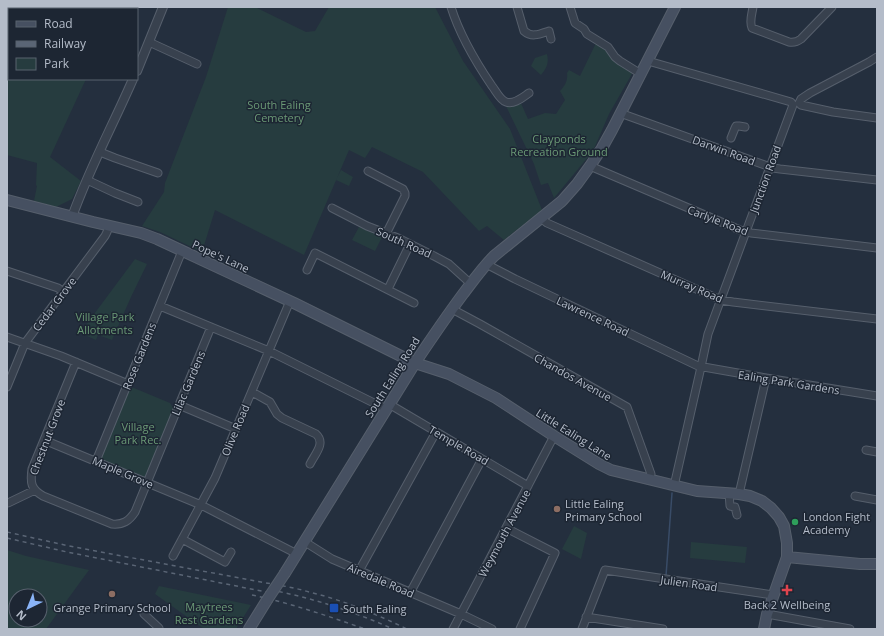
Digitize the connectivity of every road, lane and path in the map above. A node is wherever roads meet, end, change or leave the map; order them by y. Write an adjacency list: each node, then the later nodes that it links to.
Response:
1 (164, 7): 9 (street)
2 (451, 7): 16 (street)
3 (517, 7): 8 (street)
4 (570, 7): 14 (street)
5 (675, 7): 11 (main road, South Ealing Road)
6 (753, 7): 7 (street)
7 (832, 7)
8 (552, 40)
9 (149, 42): 12 (street); 13 (street)
10 (877, 57): 17 (street)
11 (648, 61): 14 (main road, South Ealing Road); 17 (street)
12 (197, 64)
13 (138, 69)
14 (641, 74): 18 (main road, South Ealing Road)
15 (133, 80): 22 (street)
16 (529, 93)
17 (796, 104): 19 (street); 24 (street, Junction Road)
18 (620, 113): 21 (street, Darwin Road); 23 (main road, South Ealing Road)
19 (877, 118)
20 (745, 127): 21 (street)
21 (729, 144): 24 (street, Darwin Road)
22 (100, 152): 26 (street); 27 (street)
23 (590, 166): 33 (main road, South Ealing Road); 35 (street, Carlyle Road)
24 (770, 166): 28 (street, Darwin Road); 35 (street, Junction Road)
25 (368, 171): 36 (street)
26 (158, 173)
27 (87, 180): 30 (street); 32 (street)
28 (877, 180)
29 (7, 200): 32 (main road, Pope's Lane)
30 (138, 202)
31 (332, 208): 36 (street, South Road)
32 (72, 216): 34 (main road, Pope's Lane)
33 (541, 218): 40 (main road, South Ealing Road); 46 (street, Murray Road)
34 (109, 226): 39 (main road, Pope's Lane); 45 (street, Cedar Grove)
35 (746, 232): 38 (street, Carlyle Road); 46 (street, Junction Road)
36 (386, 234): 37 (street, South Road)
37 (410, 244): 43 (street, South Road); 44 (street)
38 (877, 248)
39 (182, 251): 47 (main road, Pope's Lane); 49 (street, Rose Gardens)
40 (486, 264): 43 (main road, South Ealing Road); 58 (street, Lawrence Road)
41 (307, 270): 44 (street)
42 (7, 271): 45 (street)
43 (471, 284): 50 (main road, South Ealing Road)
44 (388, 289): 48 (street)
45 (63, 292): 54 (street, Cedar Grove)
46 (721, 300): 51 (street, Murray Road); 58 (street, Junction Road)
47 (290, 301): 55 (street, Olive Road); 57 (main road, Pope's Lane)
48 (414, 302)
49 (160, 306): 52 (street, Temple Road); 60 (street, Rose Gardens)
50 (452, 309): 57 (main road, South Ealing Road); 75 (street, Chandos Avenue)
51 (877, 319)
52 (211, 327): 55 (street, Temple Road); 64 (street, Lilac Gardens)
53 (7, 337): 54 (street)
54 (24, 343): 56 (street); 61 (street, Cedar Grove)
55 (269, 351): 62 (street, Olive Road); 65 (street, Temple Road)
56 (76, 362): 60 (street); 69 (street, Chestnut Grove)
57 (415, 362): 65 (main road, South Ealing Road); 68 (main road, Little Ealing Lane)
58 (701, 367): 59 (street, Ealing Park Gardens); 78 (street, Junction Road)
59 (766, 378): 63 (street, Ealing Park Gardens); 81 (street)
60 (128, 384): 73 (street, Rose Gardens)
61 (7, 387)
62 (252, 392): 66 (street, Olive Road); 74 (street)
63 (877, 396)
64 (179, 405): 66 (street); 76 (street, Lilac Gardens)
65 (387, 407): 67 (street, Temple Road); 89 (main road, South Ealing Road)
66 (236, 429): 85 (street, Olive Road)
67 (436, 432): 72 (street, Temple Road); 95 (street)
68 (554, 436): 75 (main road, Little Ealing Lane); 77 (street, Weymouth Avenue)
69 (44, 440): 73 (street, Maple Grove); 79 (street, Chestnut Grove)
70 (866, 450): 71 (street)
71 (877, 452)
72 (482, 459): 77 (street, Temple Road); 96 (street)
73 (96, 461): 76 (street, Maple Grove)
74 (310, 464)
75 (649, 480): 78 (main road, Little Ealing Lane)
76 (147, 483): 79 (street, Chestnut Grove); 85 (street, Maple Grove)
77 (528, 486): 87 (street, Weymouth Avenue)
78 (674, 486): 80 (main road, Little Ealing Lane)
79 (35, 490): 84 (street)
80 (728, 493): 81 (main road, Little Ealing Lane); 86 (street)
81 (740, 494): 93 (main road, Little Ealing Lane)
82 (855, 496): 83 (street)
83 (877, 500)
84 (8, 503)
85 (201, 505): 88 (street, Olive Road); 91 (street, Maple Grove)
86 (737, 515)
87 (506, 528): 99 (street, Weymouth Avenue); 106 (street)
88 (182, 540): 90 (street); 92 (street, Olive Road)
89 (304, 542): 91 (main road, South Ealing Road); 95 (street, Airedale Road)
90 (231, 552)
91 (297, 554): 103 (main road, South Ealing Road, bridge)
92 (173, 556)
93 (787, 557): 94 (main road); 97 (main road)
94 (877, 564)
95 (359, 571): 96 (street, Airedale Road)
96 (410, 593): 99 (street, Airedale Road)
97 (773, 595): 100 (main road); 101 (street, Julien Road)
98 (144, 614): 102 (street)
99 (461, 614): 104 (street, Weymouth Avenue); 105 (street, Airedale Road)
100 (767, 614): 109 (main road); 110 (street)
101 (586, 616): 107 (street); 108 (street)
102 (159, 629)
103 (249, 629)
104 (453, 629)
105 (492, 629)
106 (520, 629)
107 (582, 629)
108 (663, 629)
109 (764, 629)
110 (850, 629)

